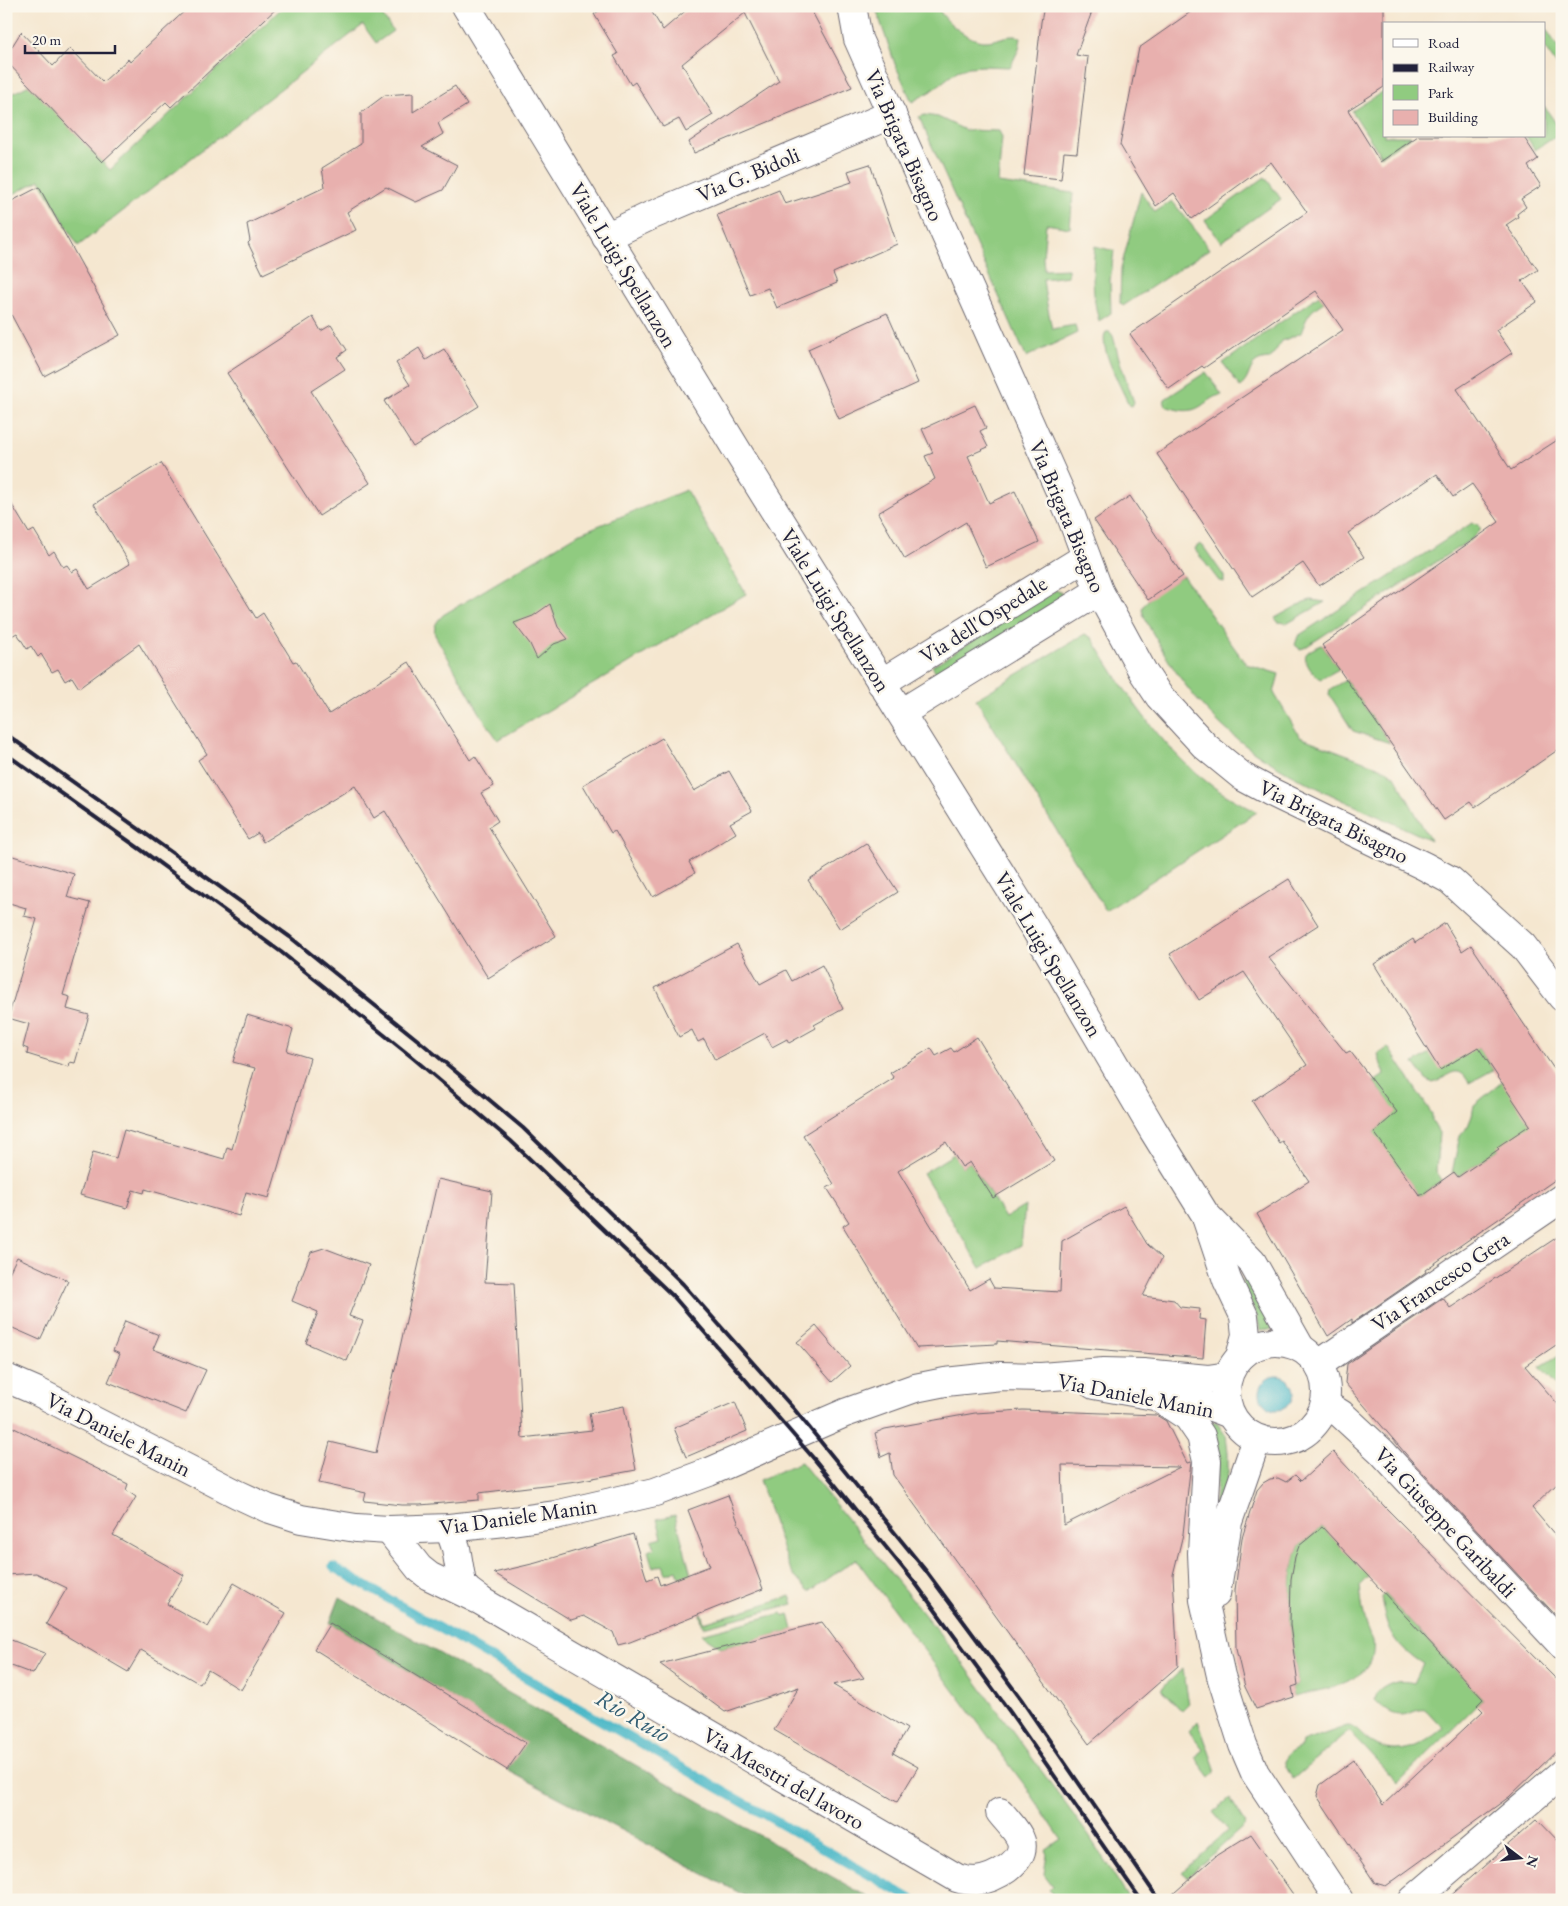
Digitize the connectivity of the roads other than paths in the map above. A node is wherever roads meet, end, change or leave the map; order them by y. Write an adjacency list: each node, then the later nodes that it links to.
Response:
1 (466, 6): 6 (street, Viale Luigi Spellanzon)
2 (832, 6): 4 (street)
3 (852, 6): 4 (street)
4 (858, 39): 5 (street, Via Brigata Bisagno)
5 (892, 114): 6 (street, Via G. Bidoli); 7 (street, Via Brigata Bisagno)
6 (606, 237): 9 (street, Viale Luigi Spellanzon)
7 (1086, 557): 8 (street, Via Brigata Bisagno); 9 (street, Via dell'Ospedale)
8 (1099, 591): 10 (street, Via dell'Ospedale); 11 (street, Via Brigata Bisagno)
9 (881, 683): 10 (street, Viale Luigi Spellanzon)
10 (900, 713): 13 (street, Viale Luigi Spellanzon)
11 (1562, 997)
12 (1562, 1198): 14 (street, Via Francesco Gera)
13 (1205, 1214): 14 (street, Viale Luigi Spellanzon); 15 (street, Viale Luigi Spellanzon)
14 (1309, 1356): 15 (street); 21 (street)
15 (1234, 1366): 16 (street, Via Daniele Manin); 22 (street)
16 (1041, 1377): 20 (street, Via Daniele Manin); 24 (street, Via Daniele Manin)
17 (6, 1378): 18 (street, Via Daniele Manin)
18 (36, 1391): 19 (street); 25 (street, Via Daniele Manin)
19 (6, 1392)
20 (1158, 1397): 22 (street, Via Daniele Manin); 27 (street)
21 (1325, 1404): 23 (street); 28 (street, Via Giuseppe Garibaldi)
22 (1230, 1414): 23 (street)
23 (1257, 1439): 27 (street)
24 (450, 1528): 25 (street, Via Daniele Manin); 26 (street, Via Maestri del lavoro)
25 (389, 1530): 26 (street, Via Maestri del lavoro)
26 (481, 1601): 30 (street, Via Maestri del lavoro)
27 (1214, 1641): 31 (street)
28 (1562, 1645)
29 (1562, 1773): 32 (street)
30 (1000, 1812)
31 (1339, 1900)
32 (1413, 1900)

